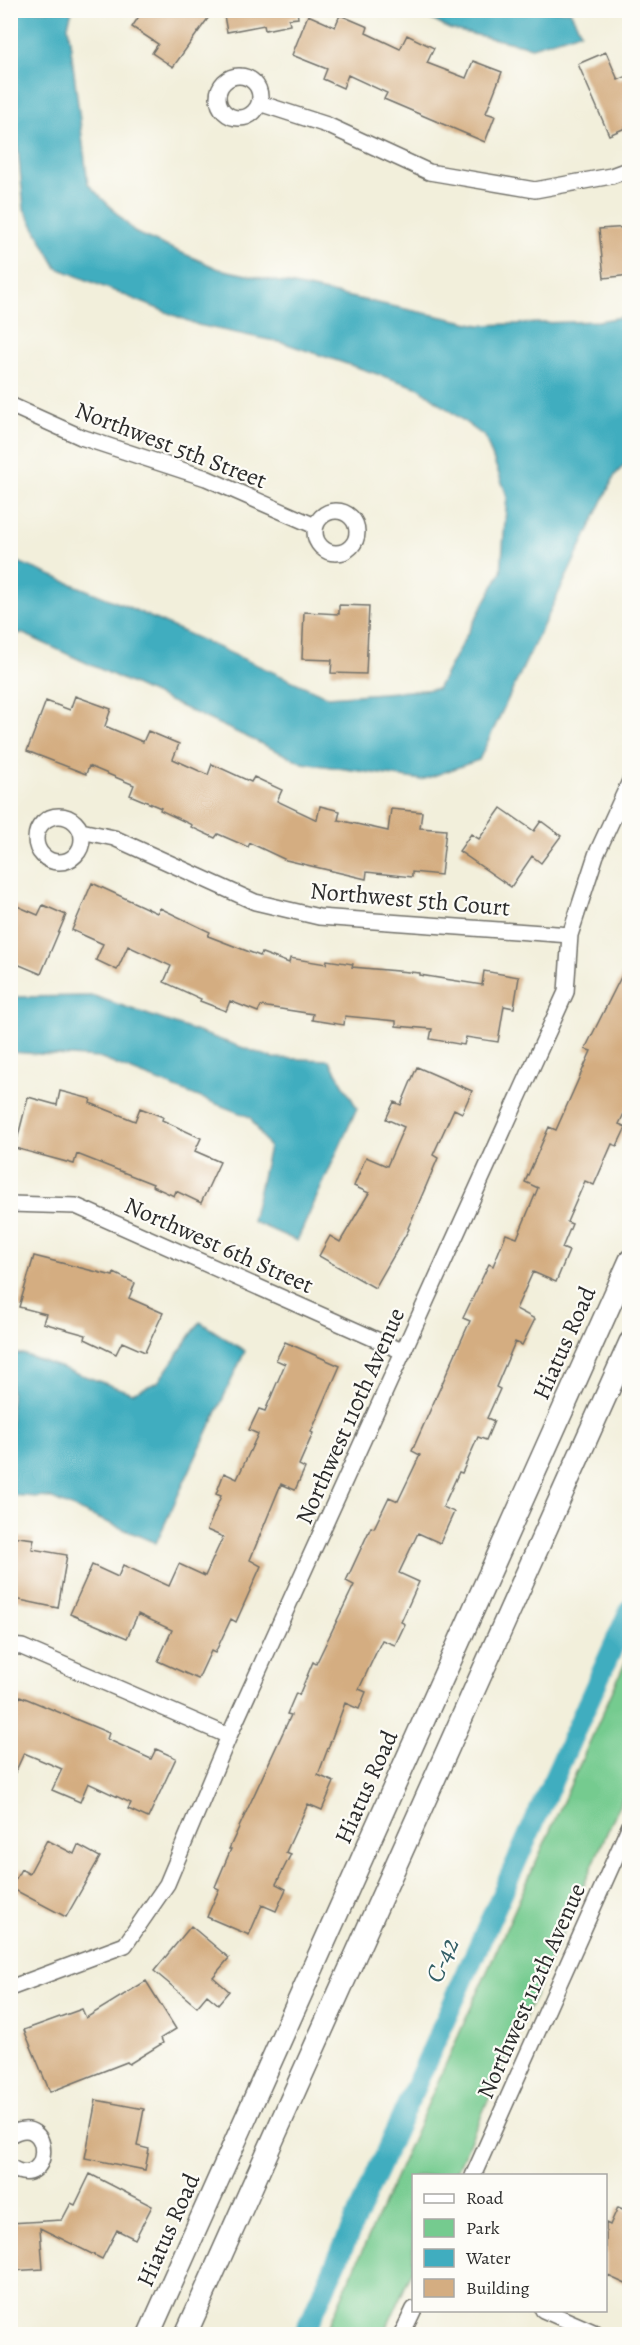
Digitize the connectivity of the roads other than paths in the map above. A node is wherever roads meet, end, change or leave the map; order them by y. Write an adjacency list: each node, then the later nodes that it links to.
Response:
1 (260, 103): 2 (street)
2 (630, 170)
3 (10, 405): 4 (street, Northwest 5th Street)
4 (315, 526)
5 (630, 781): 7 (street, Northwest 110th Avenue)
6 (81, 831): 7 (street, Northwest 5th Court)
7 (570, 935): 11 (street, Northwest 110th Avenue)
8 (10, 1204): 11 (street, Northwest 6th Street)
9 (630, 1260): 21 (main road, Hiatus Road)
10 (630, 1342): 22 (main road)
11 (404, 1352): 13 (street, Northwest 110th Avenue)
12 (10, 1646): 13 (street)
13 (230, 1737): 15 (street, Northwest 110th Avenue)
14 (627, 1835): 18 (street, Northwest 112th Avenue)
15 (10, 1988)
16 (12, 2129): 17 (street)
17 (10, 2167)
18 (473, 2174)
19 (413, 2312): 23 (street)
20 (548, 2312): 24 (street)
21 (149, 2334)
22 (186, 2334)
23 (402, 2334)
24 (598, 2334)

